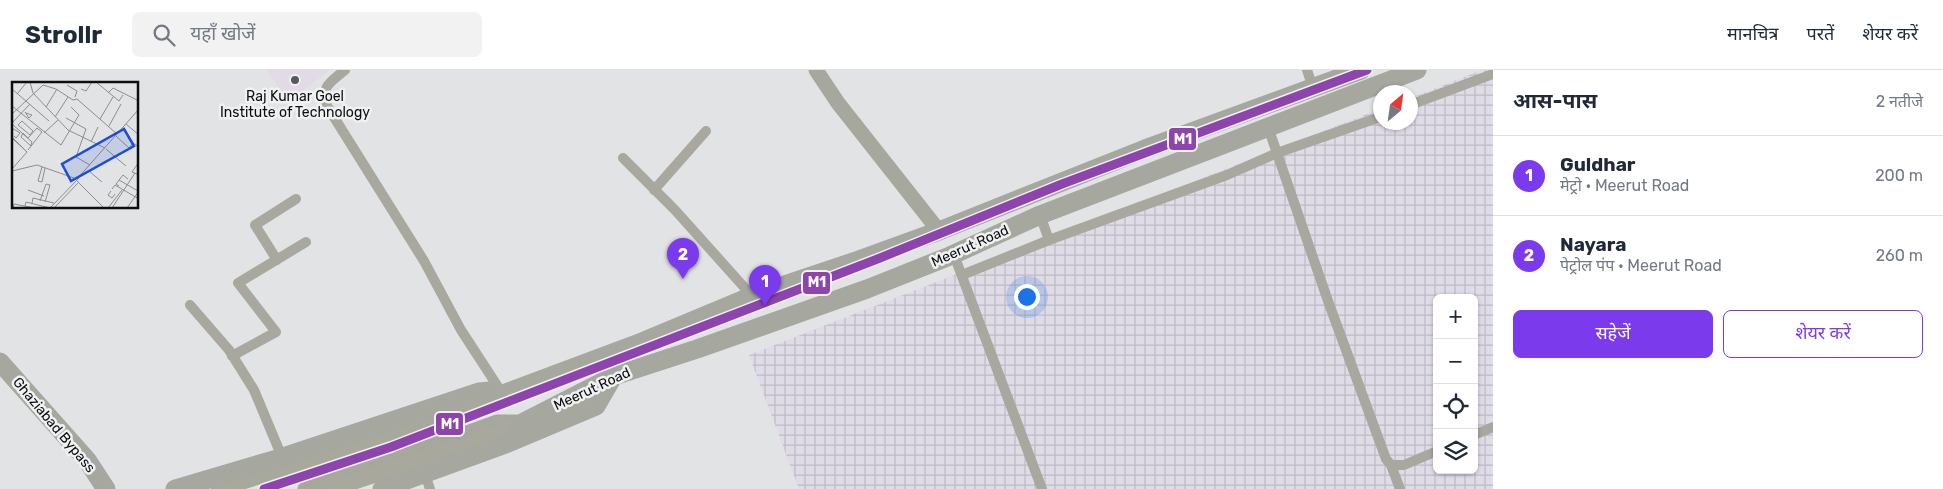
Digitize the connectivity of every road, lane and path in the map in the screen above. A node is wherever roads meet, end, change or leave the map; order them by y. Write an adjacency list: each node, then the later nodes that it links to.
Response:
1 (345, 70): 30 (street)
2 (816, 70): 17 (street)
3 (1307, 70): 7 (street)
4 (1361, 70): 7 (highway, Meerut Road)
5 (1417, 70): 10 (highway, Meerut Road)
6 (1493, 74): 8 (street)
7 (1313, 88): 17 (highway, Meerut Road)
8 (1418, 102)
9 (1373, 119): 12 (street)
10 (1268, 127): 12 (street); 16 (highway, Meerut Road)
11 (706, 131): 14 (street)
12 (1277, 153): 18 (street); 37 (street)
13 (623, 158): 14 (street)
14 (654, 190): 23 (street)
15 (296, 198): 21 (street)
16 (1040, 215): 18 (street); 20 (highway, Meerut Road)
17 (939, 231): 23 (highway, Meerut Road)
18 (1050, 240): 22 (street)
19 (306, 242): 21 (street)
20 (954, 255): 22 (street); 28 (highway, Meerut Road)
21 (277, 260): 25 (street)
22 (962, 275): 47 (street)
23 (752, 296): 26 (highway, Meerut Road)
24 (190, 305): 25 (street)
25 (232, 356): 36 (street)
26 (605, 356): 28 (highway); 30 (highway, Meerut Road)
27 (0, 362): 40 (highway, Ghaziabad Bypass)
28 (614, 376): 31 (highway, Meerut Road); 34 (highway)
29 (0, 381): 39 (highway, Ghaziabad Bypass)
30 (500, 395): 36 (highway); 42 (main road); 43 (street)
31 (524, 422): 34 (highway); 44 (street); 45 (main road)
32 (1493, 426): 33 (street)
33 (1478, 433)
34 (508, 443): 38 (highway)
35 (1433, 453): 37 (street)
36 (282, 457): 41 (highway)
37 (1391, 465): 48 (street)
38 (428, 482): 46 (highway)
39 (90, 489)
40 (106, 489)
41 (176, 489)
42 (219, 489)
43 (242, 489)
44 (305, 489)
45 (332, 489)
46 (382, 489)
47 (1042, 489)
48 (1400, 489)

